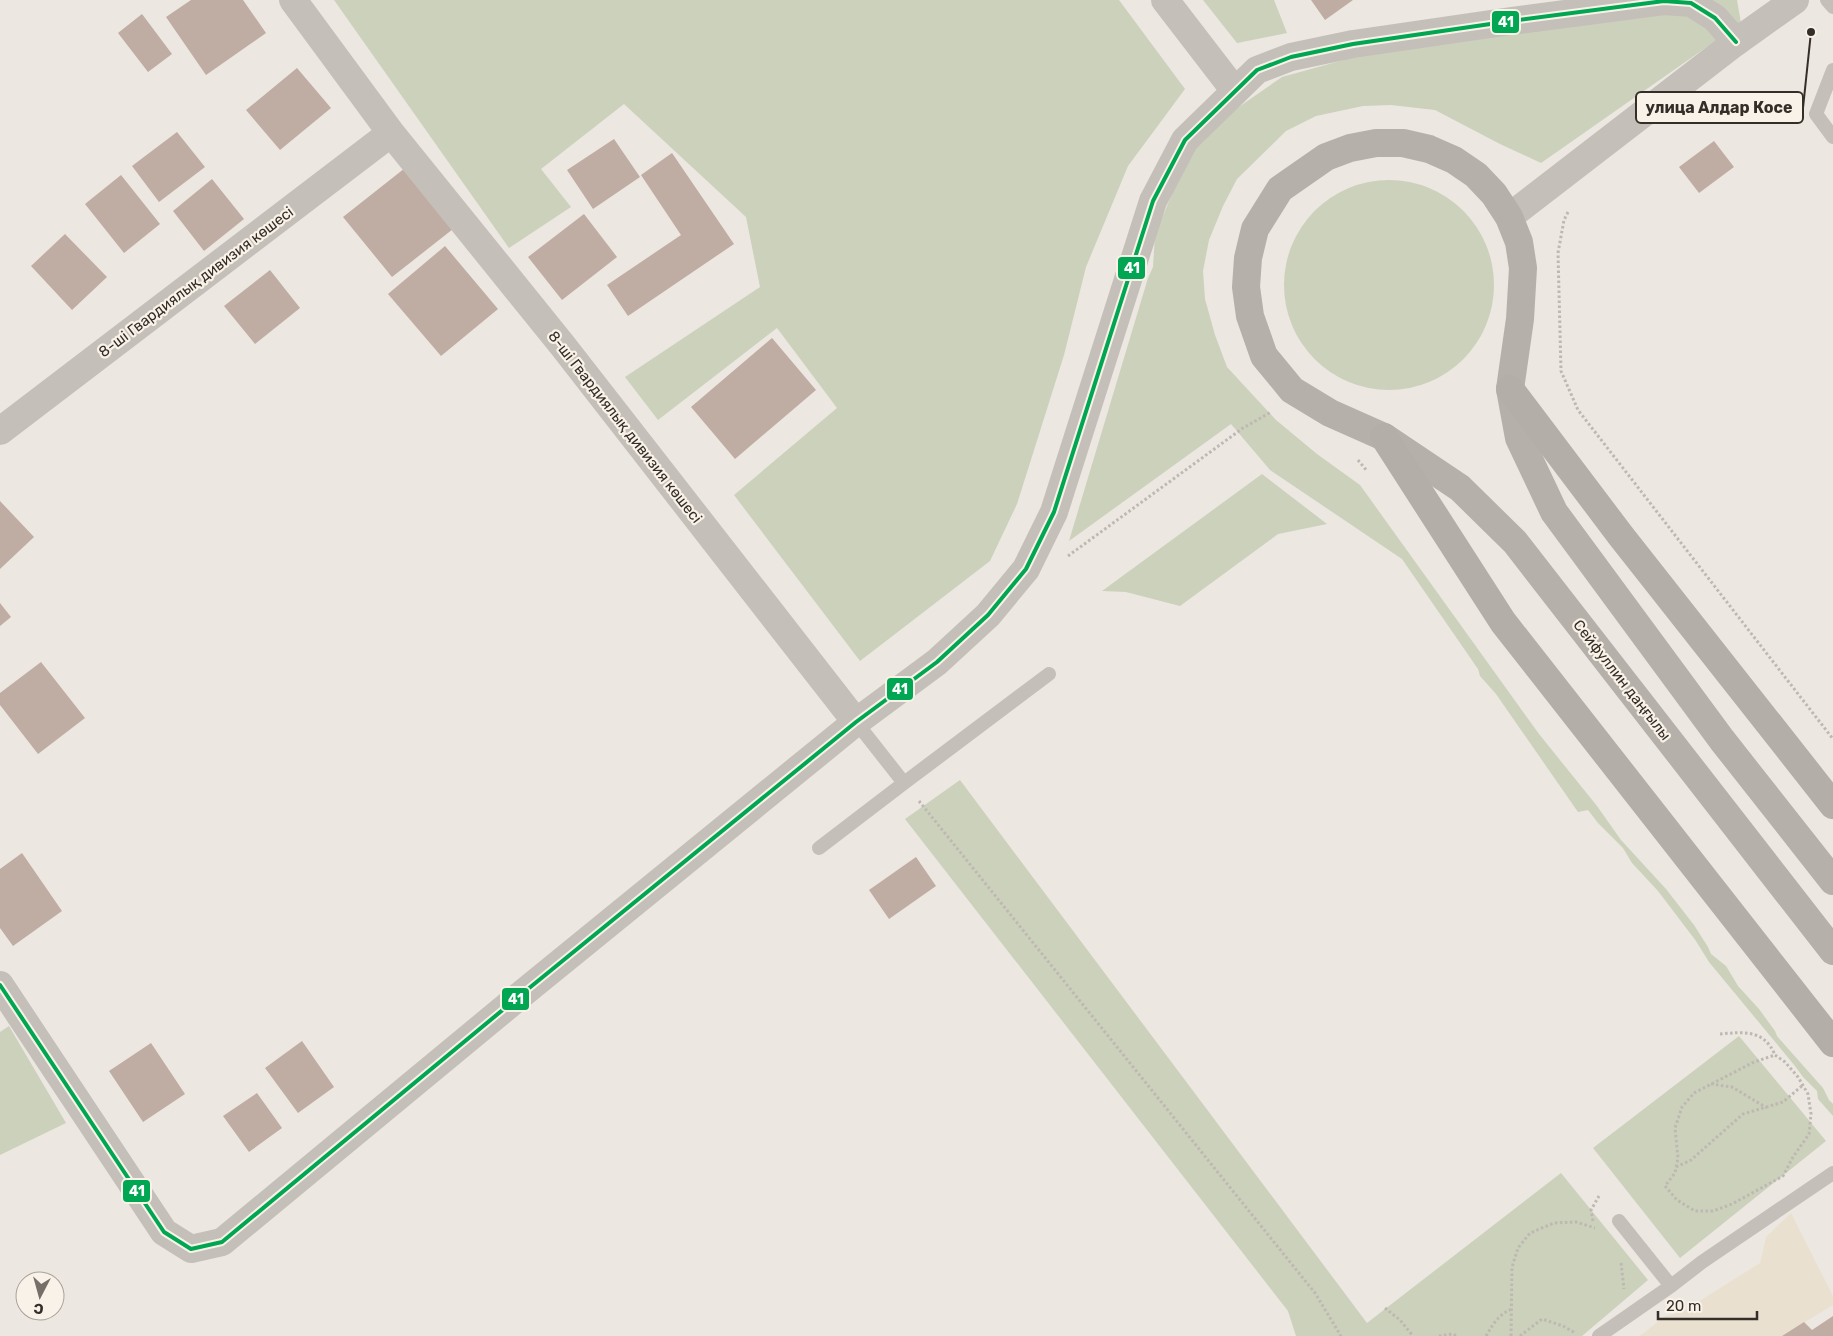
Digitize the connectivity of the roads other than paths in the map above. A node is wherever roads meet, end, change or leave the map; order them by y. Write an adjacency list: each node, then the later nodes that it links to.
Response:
1 (293, 0): 9 (street, 8-ші Гвардиялық дивизия көшесі)
2 (1165, 0): 8 (street)
3 (1795, 0): 6 (street)
4 (1827, 0): 5 (lane)
5 (1833, 7)
6 (1736, 42): 8 (street); 11 (street)
7 (1833, 70): 10 (lane)
8 (1235, 91): 16 (street)
9 (391, 133): 13 (street, 8-ші Гвардиялық дивизия көшесі); 16 (street, 8-ші Гвардиялық дивизия көшесі)
10 (1833, 137)
11 (1509, 217): 12 (main road, Сейфуллин даңғылы); 14 (main road, Сейфуллин даңғылы)
12 (1510, 389): 18 (main road); 20 (main road)
13 (0, 432)
14 (1384, 437): 21 (main road, Сейфуллин даңғылы); 23 (main road)
15 (1049, 674): 17 (lane)
16 (856, 722): 17 (lane); 22 (street)
17 (904, 783): 19 (lane)
18 (1833, 805)
19 (819, 848)
20 (1833, 881)
21 (1833, 951)
22 (0, 985)
23 (1833, 1043)
24 (1833, 1173): 26 (lane)
25 (1619, 1221): 26 (lane)
26 (1671, 1286): 27 (lane)
27 (1599, 1336)

